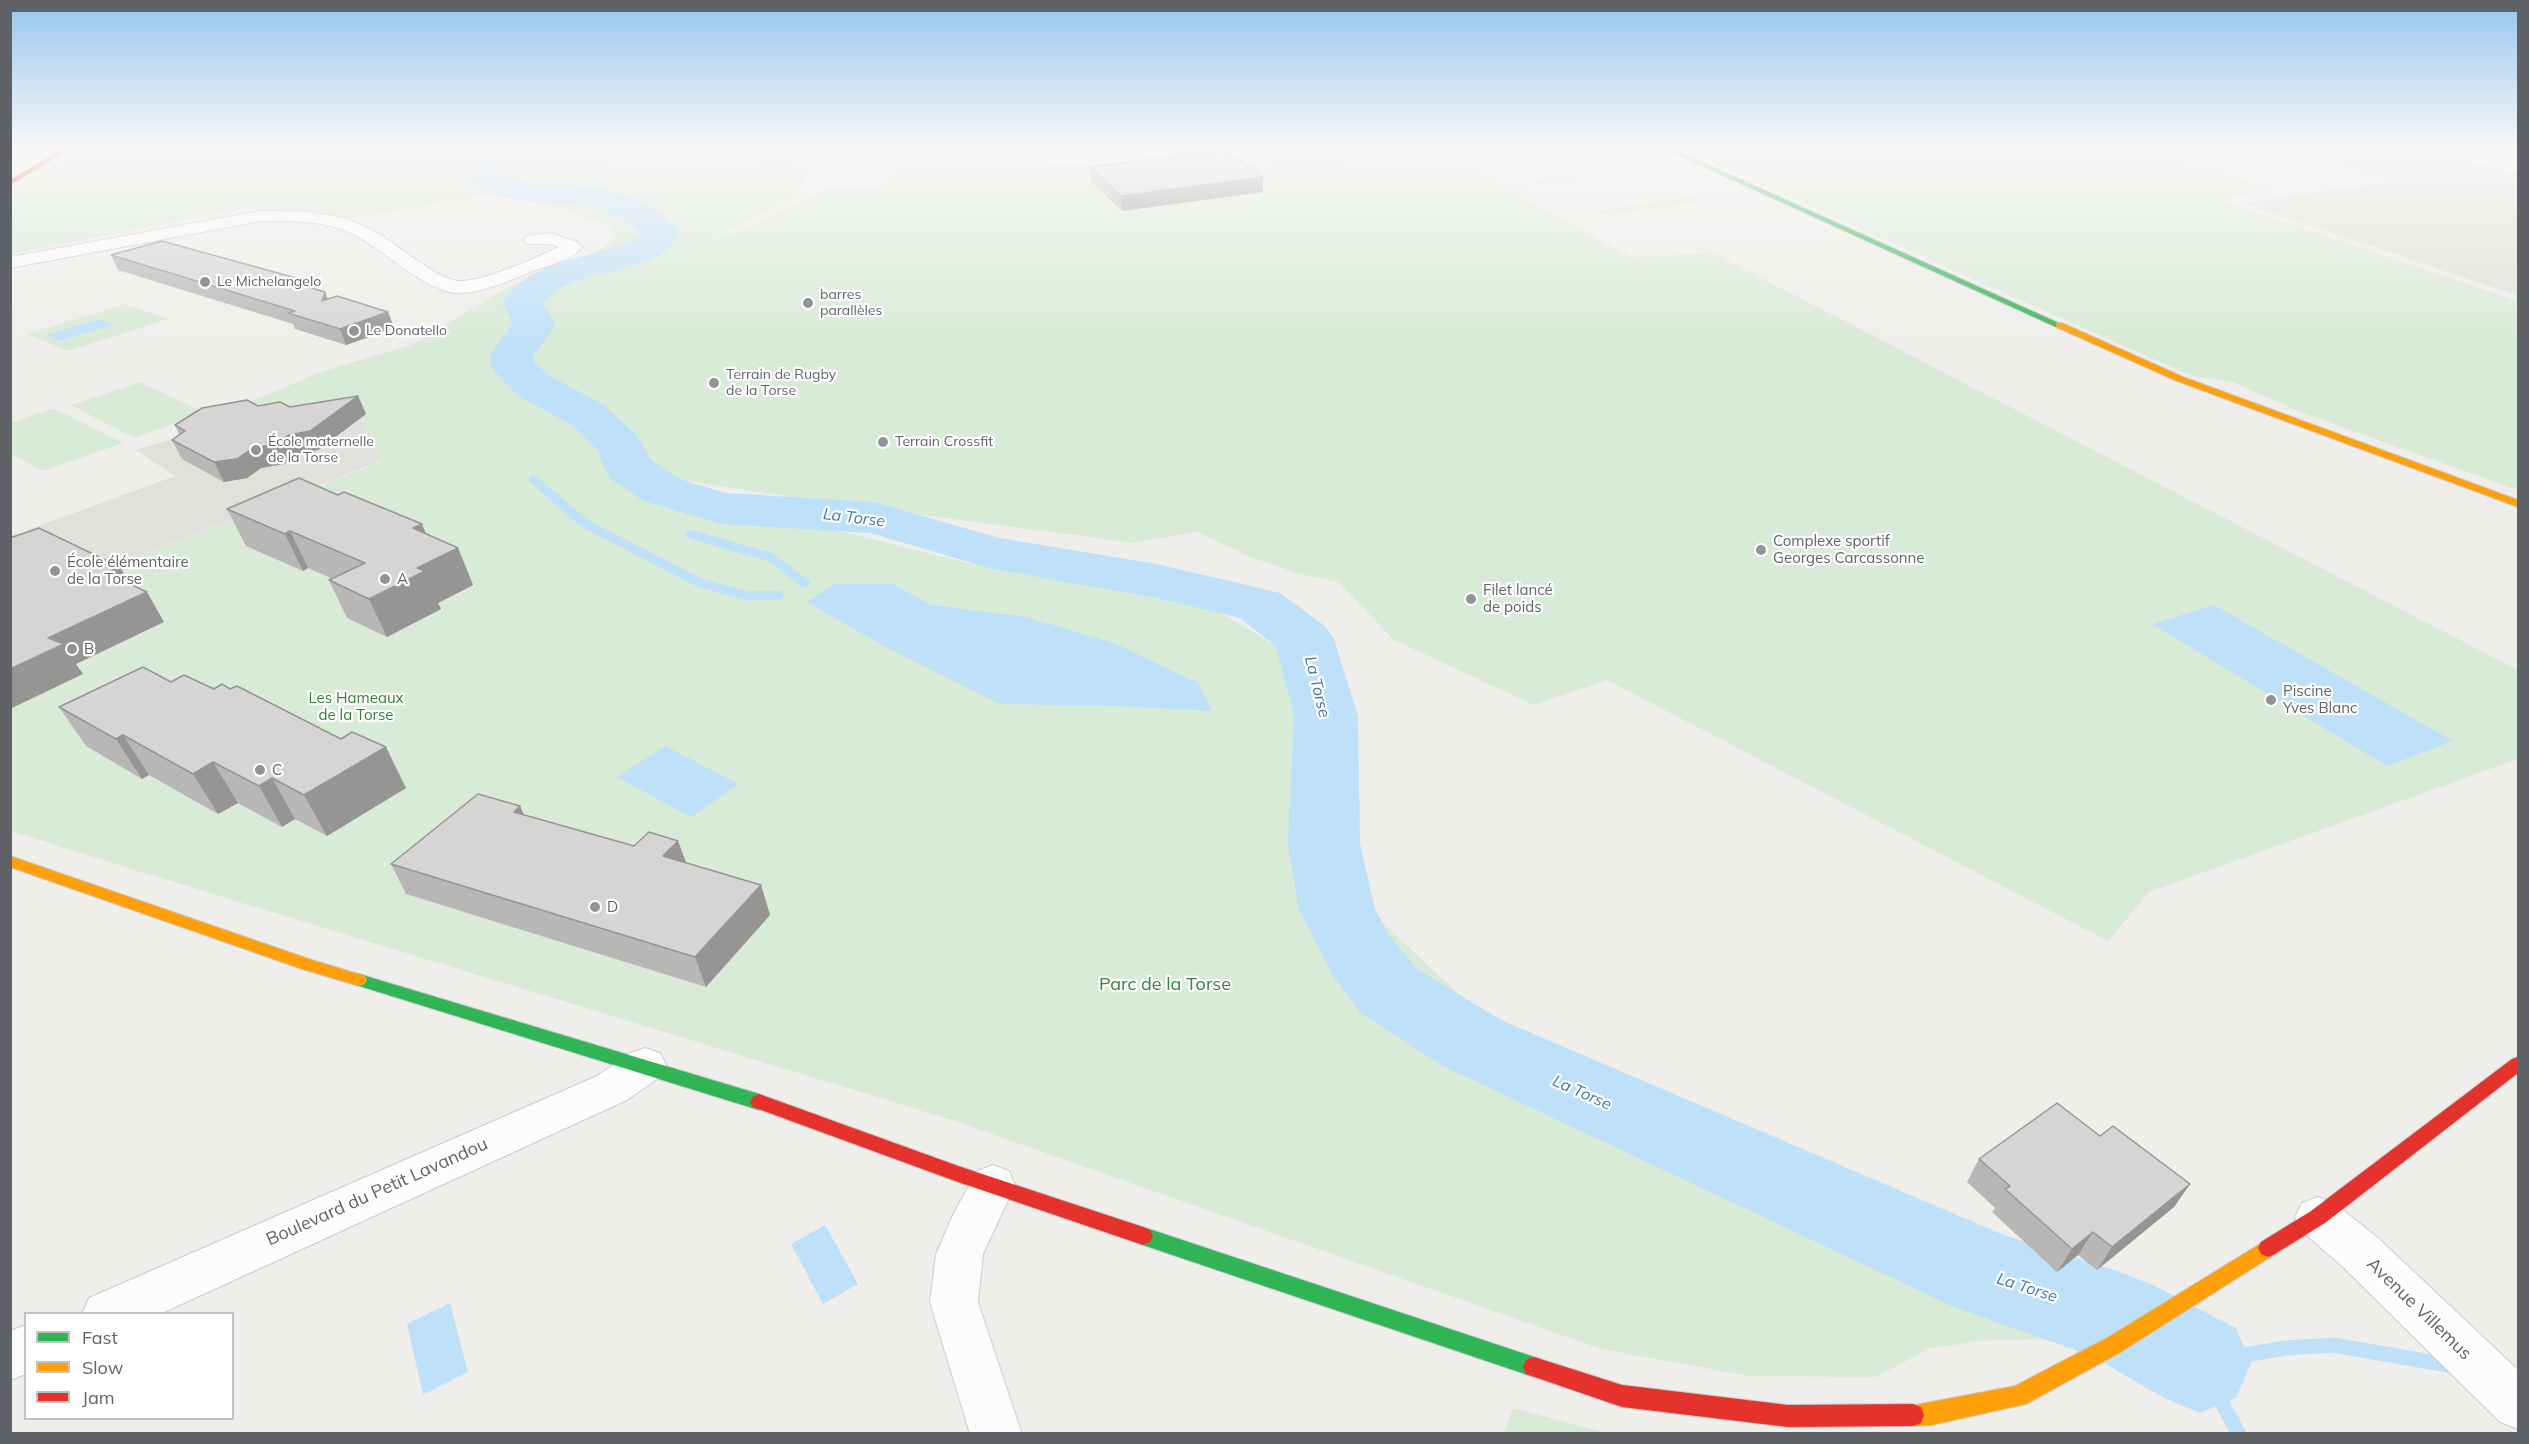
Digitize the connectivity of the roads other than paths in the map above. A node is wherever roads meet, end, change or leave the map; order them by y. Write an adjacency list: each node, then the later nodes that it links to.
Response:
1 (1813, 214): 4 (street)
2 (533, 240): 3 (street)
3 (10, 263)
4 (2518, 504)
5 (10, 861): 7 (street)
6 (2518, 1064): 9 (street)
7 (645, 1065): 8 (street); 10 (street, Boulevard du Petit Lavandou)
8 (993, 1185): 9 (street); 14 (street)
9 (2318, 1217): 13 (street, Avenue Villemus)
10 (110, 1312)
11 (24, 1350): 12 (street)
12 (10, 1356)
13 (2518, 1404)
14 (996, 1434)

